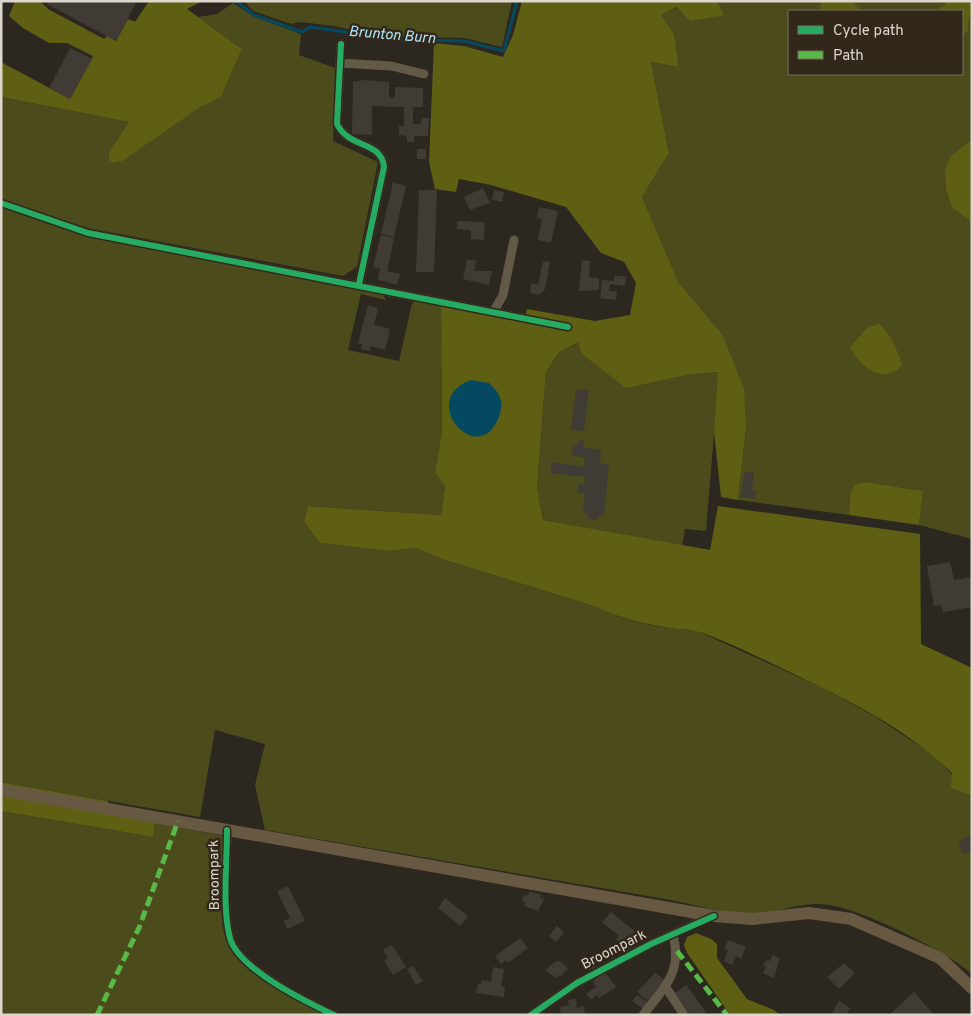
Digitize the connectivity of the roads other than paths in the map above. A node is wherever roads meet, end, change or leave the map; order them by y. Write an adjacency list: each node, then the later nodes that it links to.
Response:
1 (341, 44): 2 (street)
2 (340, 63): 3 (street); 6 (street)
3 (424, 74)
4 (1, 204): 6 (street)
5 (514, 240): 7 (street)
6 (359, 284): 7 (street)
7 (494, 311): 8 (street)
8 (568, 326)
9 (1, 790): 10 (main road)
10 (227, 830): 11 (main road); 15 (street, Broompark)
11 (714, 916): 12 (street, Broompark); 14 (main road)
12 (673, 935): 13 (street); 16 (street, Broompark)
13 (665, 986): 17 (street); 18 (street)
14 (972, 988)
15 (334, 1015)
16 (531, 1015)
17 (643, 1015)
18 (684, 1015)

